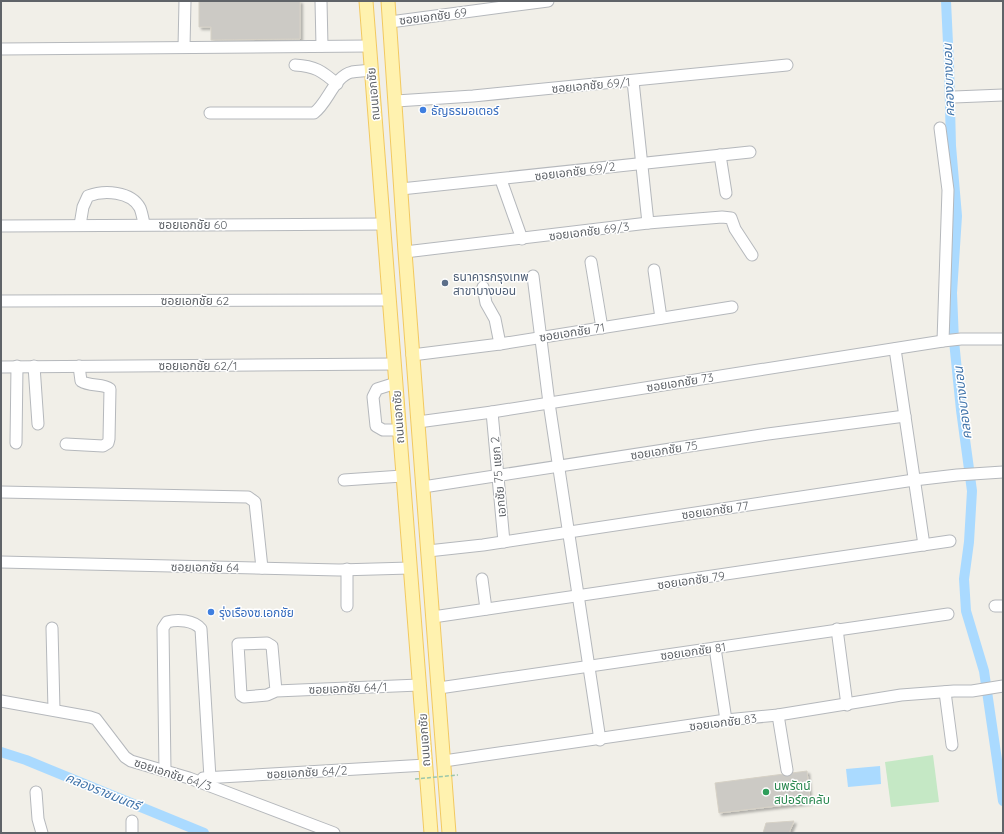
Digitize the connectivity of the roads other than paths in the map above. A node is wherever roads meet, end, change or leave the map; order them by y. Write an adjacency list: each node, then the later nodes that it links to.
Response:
1 (185, 1): 9 (street)
2 (321, 1): 7 (street)
3 (366, 1): 8 (main road, ถนนเอกชัย)
4 (388, 1): 6 (main road, ถนนเอกชัย)
5 (548, 1): 6 (street, ซอยเอกชัย 69)
6 (390, 22): 18 (main road, ถนนเอกชัย)
7 (322, 46): 8 (street); 9 (street)
8 (369, 46): 13 (main road, ถนนเอกชัย)
9 (184, 47): 10 (street)
10 (1, 49)
11 (295, 65): 15 (street)
12 (787, 65): 14 (street, ซอยเอกชัย 69/1)
13 (371, 70): 15 (street); 29 (main road, ถนนเอกชัย)
14 (633, 81): 18 (street, ซอยเอกชัย 69/1); 23 (street)
15 (337, 84): 19 (street)
16 (1003, 95): 17 (street)
17 (954, 97)
18 (396, 101): 25 (main road, ถนนเอกชัย)
19 (210, 113)
20 (940, 128): 46 (street)
21 (750, 152): 22 (street, ซอยเอกชัย 69/2)
22 (720, 155): 23 (street, ซอยเอกชัย 69/2); 26 (street)
23 (641, 163): 24 (street, ซอยเอกชัย 69/2); 27 (street)
24 (501, 180): 25 (street, ซอยเอกชัย 69/2); 32 (street)
25 (401, 189): 33 (main road, ถนนเอกชัย)
26 (726, 193)
27 (648, 223): 32 (street, ซอยเอกชัย 69/3); 34 (street, ซอยเอกชัย 69/3)
28 (144, 224): 29 (street, ซอยเอกชัย 60); 30 (street, ซอยเอกชัย 60); 30 (street)
29 (384, 224): 39 (main road, ถนนเอกชัย)
30 (80, 225): 31 (street, ซอยเอกชัย 60)
31 (1, 226)
32 (522, 239): 33 (street, ซอยเอกชัย 69/3)
33 (405, 252): 49 (main road, ถนนเอกชัย)
34 (752, 255)
35 (591, 262): 43 (street)
36 (654, 270): 42 (street)
37 (533, 276): 44 (street)
38 (483, 287): 47 (street)
39 (390, 300): 40 (street, ซอยเอกชัย 62); 50 (main road, ถนนเอกชัย)
40 (1, 301)
41 (732, 307): 42 (street, ซอยเอกชัย 71)
42 (661, 318): 43 (street, ซอยเอกชัย 71)
43 (602, 328): 44 (street, ซอยเอกชัย 71)
44 (541, 337): 47 (street, ซอยเอกชัย 71); 56 (street)
45 (1003, 339): 46 (street, ซอยเอกชัย 73)
46 (943, 341): 48 (street, ซอยเอกชัย 73)
47 (500, 344): 49 (street, ซอยเอกชัย 71)
48 (895, 349): 56 (street, ซอยเอกชัย 73); 58 (street)
49 (412, 355): 59 (main road, ถนนเอกชัย)
50 (394, 364): 54 (street, ซอยเอกชัย 62/1); 55 (main road, ถนนเอกชัย)
51 (1, 366): 52 (street, ซอยเอกชัย 62/1)
52 (17, 366): 53 (street, ซอยเอกชัย 62/1); 62 (street)
53 (34, 366): 54 (street, ซอยเอกชัย 62/1); 60 (street)
54 (79, 366): 63 (street)
55 (396, 383): 61 (main road, ถนนเอกชัย); 61 (street)
56 (549, 403): 57 (street, ซอยเอกชัย 73); 64 (street)
57 (492, 412): 59 (street, ซอยเอกชัย 73); 66 (street, เอกชัย 75 แยก 2)
58 (905, 416): 64 (street, ซอยเอกชัย 75); 69 (street)
59 (418, 422): 70 (main road, ถนนเอกชัย)
60 (38, 424)
61 (399, 430): 67 (main road, ถนนเอกชัย)
62 (16, 443)
63 (66, 444)
64 (559, 467): 66 (street, ซอยเอกชัย 75); 74 (street)
65 (1003, 472): 69 (street, ซอยเอกชัย 77)
66 (498, 475): 70 (street, ซอยเอกชัย 75); 76 (street, เอกชัย 75 แยก 2)
67 (402, 476): 68 (street); 73 (main road, ถนนเอกชัย)
68 (344, 480)
69 (914, 480): 74 (street, ซอยเอกชัย 77); 77 (street)
70 (423, 487): 72 (main road, ถนนเอกชัย)
71 (1, 492): 80 (street)
72 (426, 524): 73 (main road); 78 (main road, ถนนเอกชัย)
73 (406, 526): 81 (main road, ถนนเอกชัย)
74 (570, 531): 76 (street, ซอยเอกชัย 77); 84 (street)
75 (950, 541): 77 (street, ซอยเอกชัย 79)
76 (504, 542): 78 (street, ซอยเอกชัย 77)
77 (924, 545): 84 (street, ซอยเอกชัย 79)
78 (428, 551): 88 (main road, ถนนเอกชัย)
79 (1, 562): 80 (street, ซอยเอกชัย 64)
80 (262, 568): 82 (street, ซอยเอกชัย 64)
81 (410, 568): 82 (street, ซอยเอกชัย 64); 93 (main road, ถนนเอกชัย)
82 (347, 570): 85 (street)
83 (482, 579): 86 (street)
84 (579, 596): 86 (street, ซอยเอกชัย 79); 92 (street)
85 (347, 606)
86 (486, 609): 88 (street, ซอยเอกชัย 79)
87 (948, 614): 90 (street, ซอยเอกชัย 81)
88 (433, 618): 95 (main road, ถนนเอกชัย)
89 (52, 628): 100 (street)
90 (837, 629): 91 (street, ซอยเอกชัย 81); 99 (street)
91 (715, 648): 92 (street, ซอยเอกชัย 81); 102 (street)
92 (589, 666): 95 (street, ซอยเอกชัย 81); 103 (street)
93 (419, 685): 96 (street, ซอยเอกชัย 64/1); 106 (main road, ถนนเอกชัย)
94 (1001, 686): 97 (street, ซอยเอกชัย 83)
95 (439, 688): 105 (main road, ถนนเอกชัย)
96 (276, 691): 96 (street, ซอยเอกชัย 64/1)
97 (945, 692): 99 (street, ซอยเอกชัย 83); 104 (street)
98 (1, 701): 100 (street, ซอยเอกชัย 64/3)
99 (847, 705): 101 (street, ซอยเอกชัย 83)
100 (54, 710): 107 (street, ซอยเอกชัย 64/3)
101 (778, 715): 102 (street, ซอยเอกชัย 83); 108 (street)
102 (726, 720): 103 (street, ซอยเอกชัย 83)
103 (600, 740): 105 (street, ซอยเอกชัย 83)
104 (952, 745)
105 (444, 761): 117 (main road, ถนนเอกชัย)
106 (426, 765): 110 (street, ซอยเอกชัย 64/2); 116 (main road, ถนนเอกชัย)
107 (165, 770): 109 (street, ซอยเอกชัย 64/3); 110 (street)
108 (787, 770)
109 (189, 778): 110 (street, ซอยเอกชัย 64/2); 115 (street, ซอยเอกชัย 64/3)
110 (210, 778)
111 (36, 792): 113 (street)
112 (132, 821): 114 (street)
113 (42, 833)
114 (132, 833)
115 (334, 833)
116 (431, 833)
117 (448, 833)

